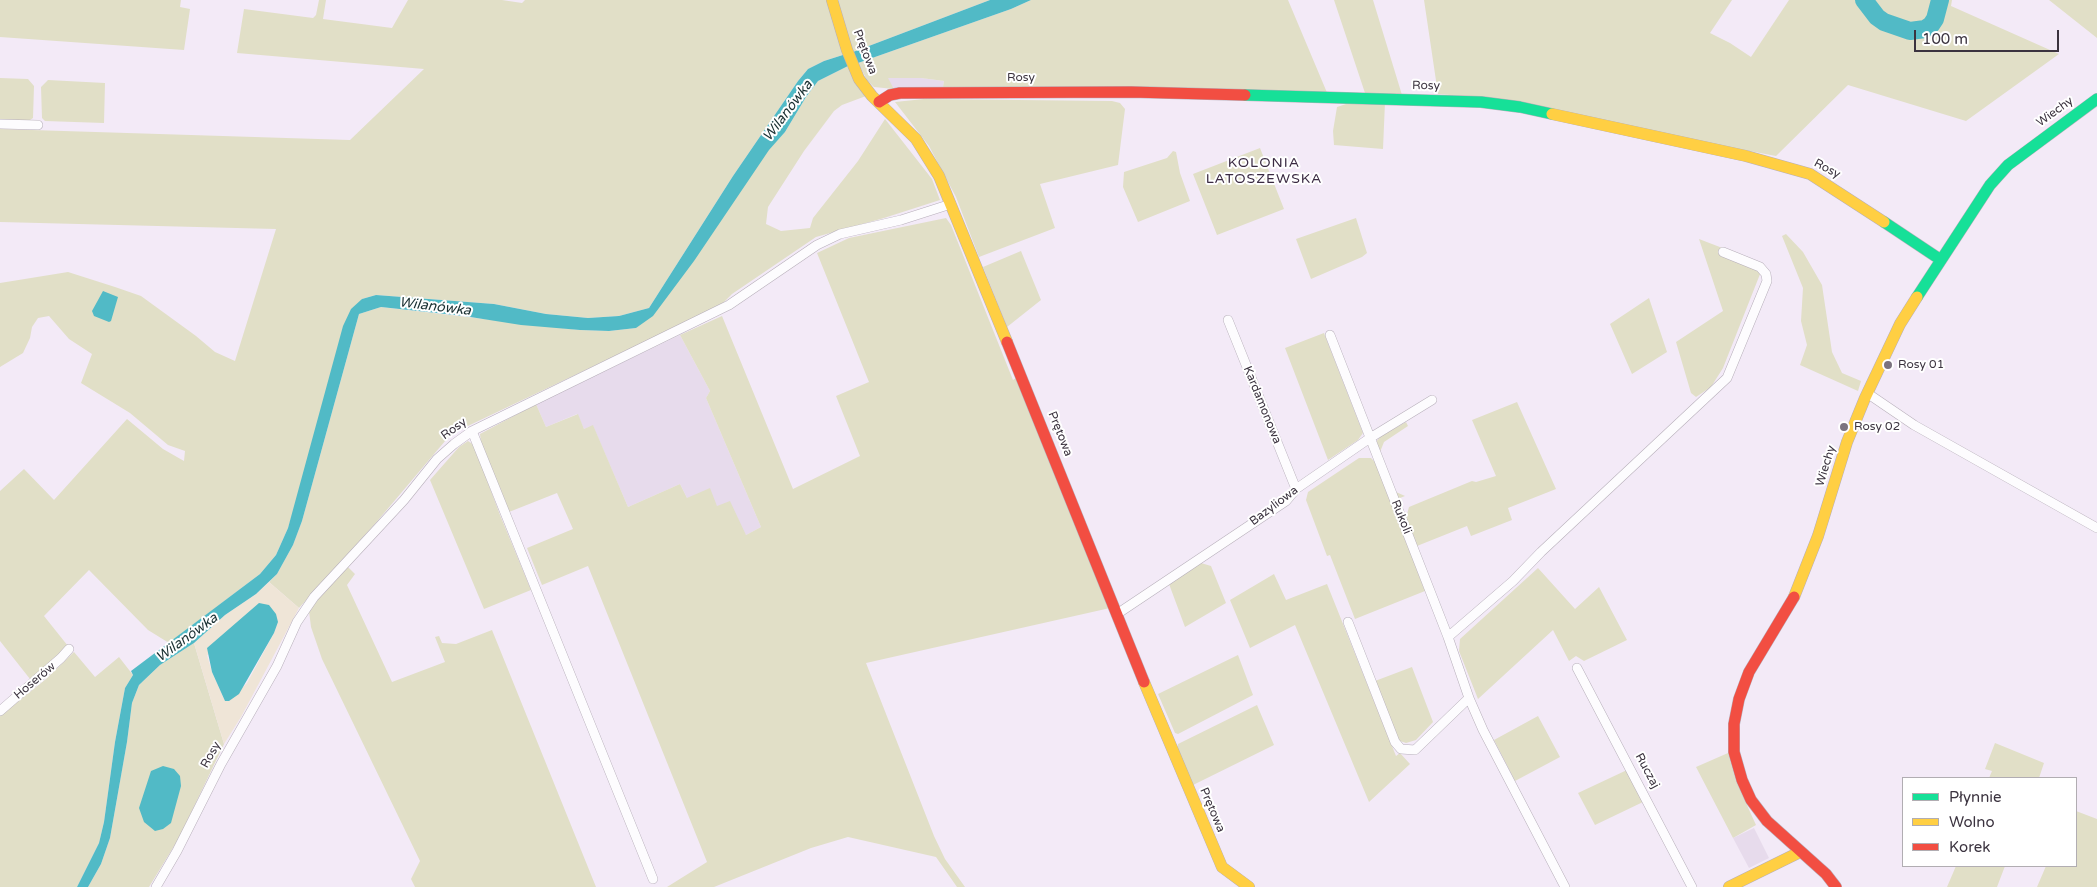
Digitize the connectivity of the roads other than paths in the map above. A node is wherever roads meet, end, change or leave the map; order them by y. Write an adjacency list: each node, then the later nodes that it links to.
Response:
1 (832, 0): 3 (street, Prętowa)
2 (2097, 99): 8 (street, Wiechy)
3 (879, 102): 6 (street, Prętowa); 8 (street, Rosy)
4 (0, 124): 5 (street)
5 (38, 125)
6 (951, 204): 13 (street, Rosy); 17 (street, Prętowa)
7 (1723, 252): 19 (street)
8 (1941, 260): 11 (street, Wiechy)
9 (1228, 320): 15 (street, Kardamonowa)
10 (1330, 336): 14 (street, Rukoli)
11 (1867, 393): 16 (street); 24 (street, Wiechy)
12 (1432, 400): 14 (street, Bazyliowa)
13 (472, 431): 25 (street); 26 (street, Rosy)
14 (1370, 438): 15 (street, Bazyliowa); 19 (street, Rukoli)
15 (1296, 489): 17 (street, Bazyliowa)
16 (2097, 528)
17 (1117, 614): 27 (street, Prętowa)
18 (1348, 622): 22 (street)
19 (1448, 637): 22 (street, Rukoli)
20 (69, 649): 23 (street, Hoserów)
21 (1577, 668): 29 (street, Ruczaj)
22 (1469, 698): 28 (street)
23 (0, 711)
24 (1800, 852): 30 (street); 31 (street, Wiechy)
25 (653, 879)
26 (156, 887)
27 (1249, 887)
28 (1565, 887)
29 (1692, 887)
30 (1729, 887)
31 (1836, 887)

